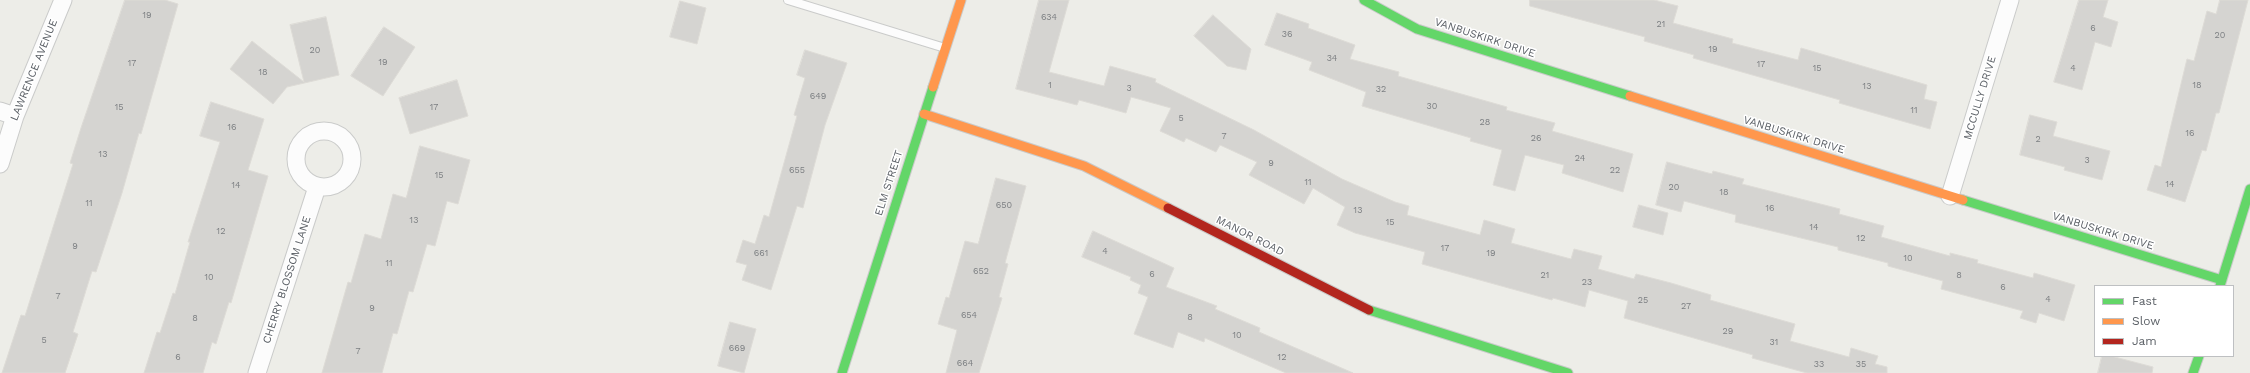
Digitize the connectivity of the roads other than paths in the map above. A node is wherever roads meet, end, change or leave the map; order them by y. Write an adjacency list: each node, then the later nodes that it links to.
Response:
1 (63, 0): 7 (street, LAWRENCE AVENUE)
2 (788, 0): 6 (lane)
3 (961, 0): 6 (street, ELM STREET)
4 (1364, 0): 12 (street, VANBUSKIRK DRIVE)
5 (2010, 0): 12 (street, MCCULLY DRIVE)
6 (945, 48): 8 (street, ELM STREET)
7 (8, 113): 9 (street, LAWRENCE AVENUE)
8 (924, 114): 16 (street, ELM STREET); 17 (street, MANOR ROAD)
9 (0, 164)
10 (317, 187): 15 (street, CHERRY BLOSSOM LANE)
11 (2250, 189): 13 (street)
12 (1950, 196): 13 (street, VANBUSKIRK DRIVE)
13 (2221, 283)
14 (2199, 357): 18 (street)
15 (257, 373)
16 (842, 373)
17 (1568, 373)
18 (2193, 373)

